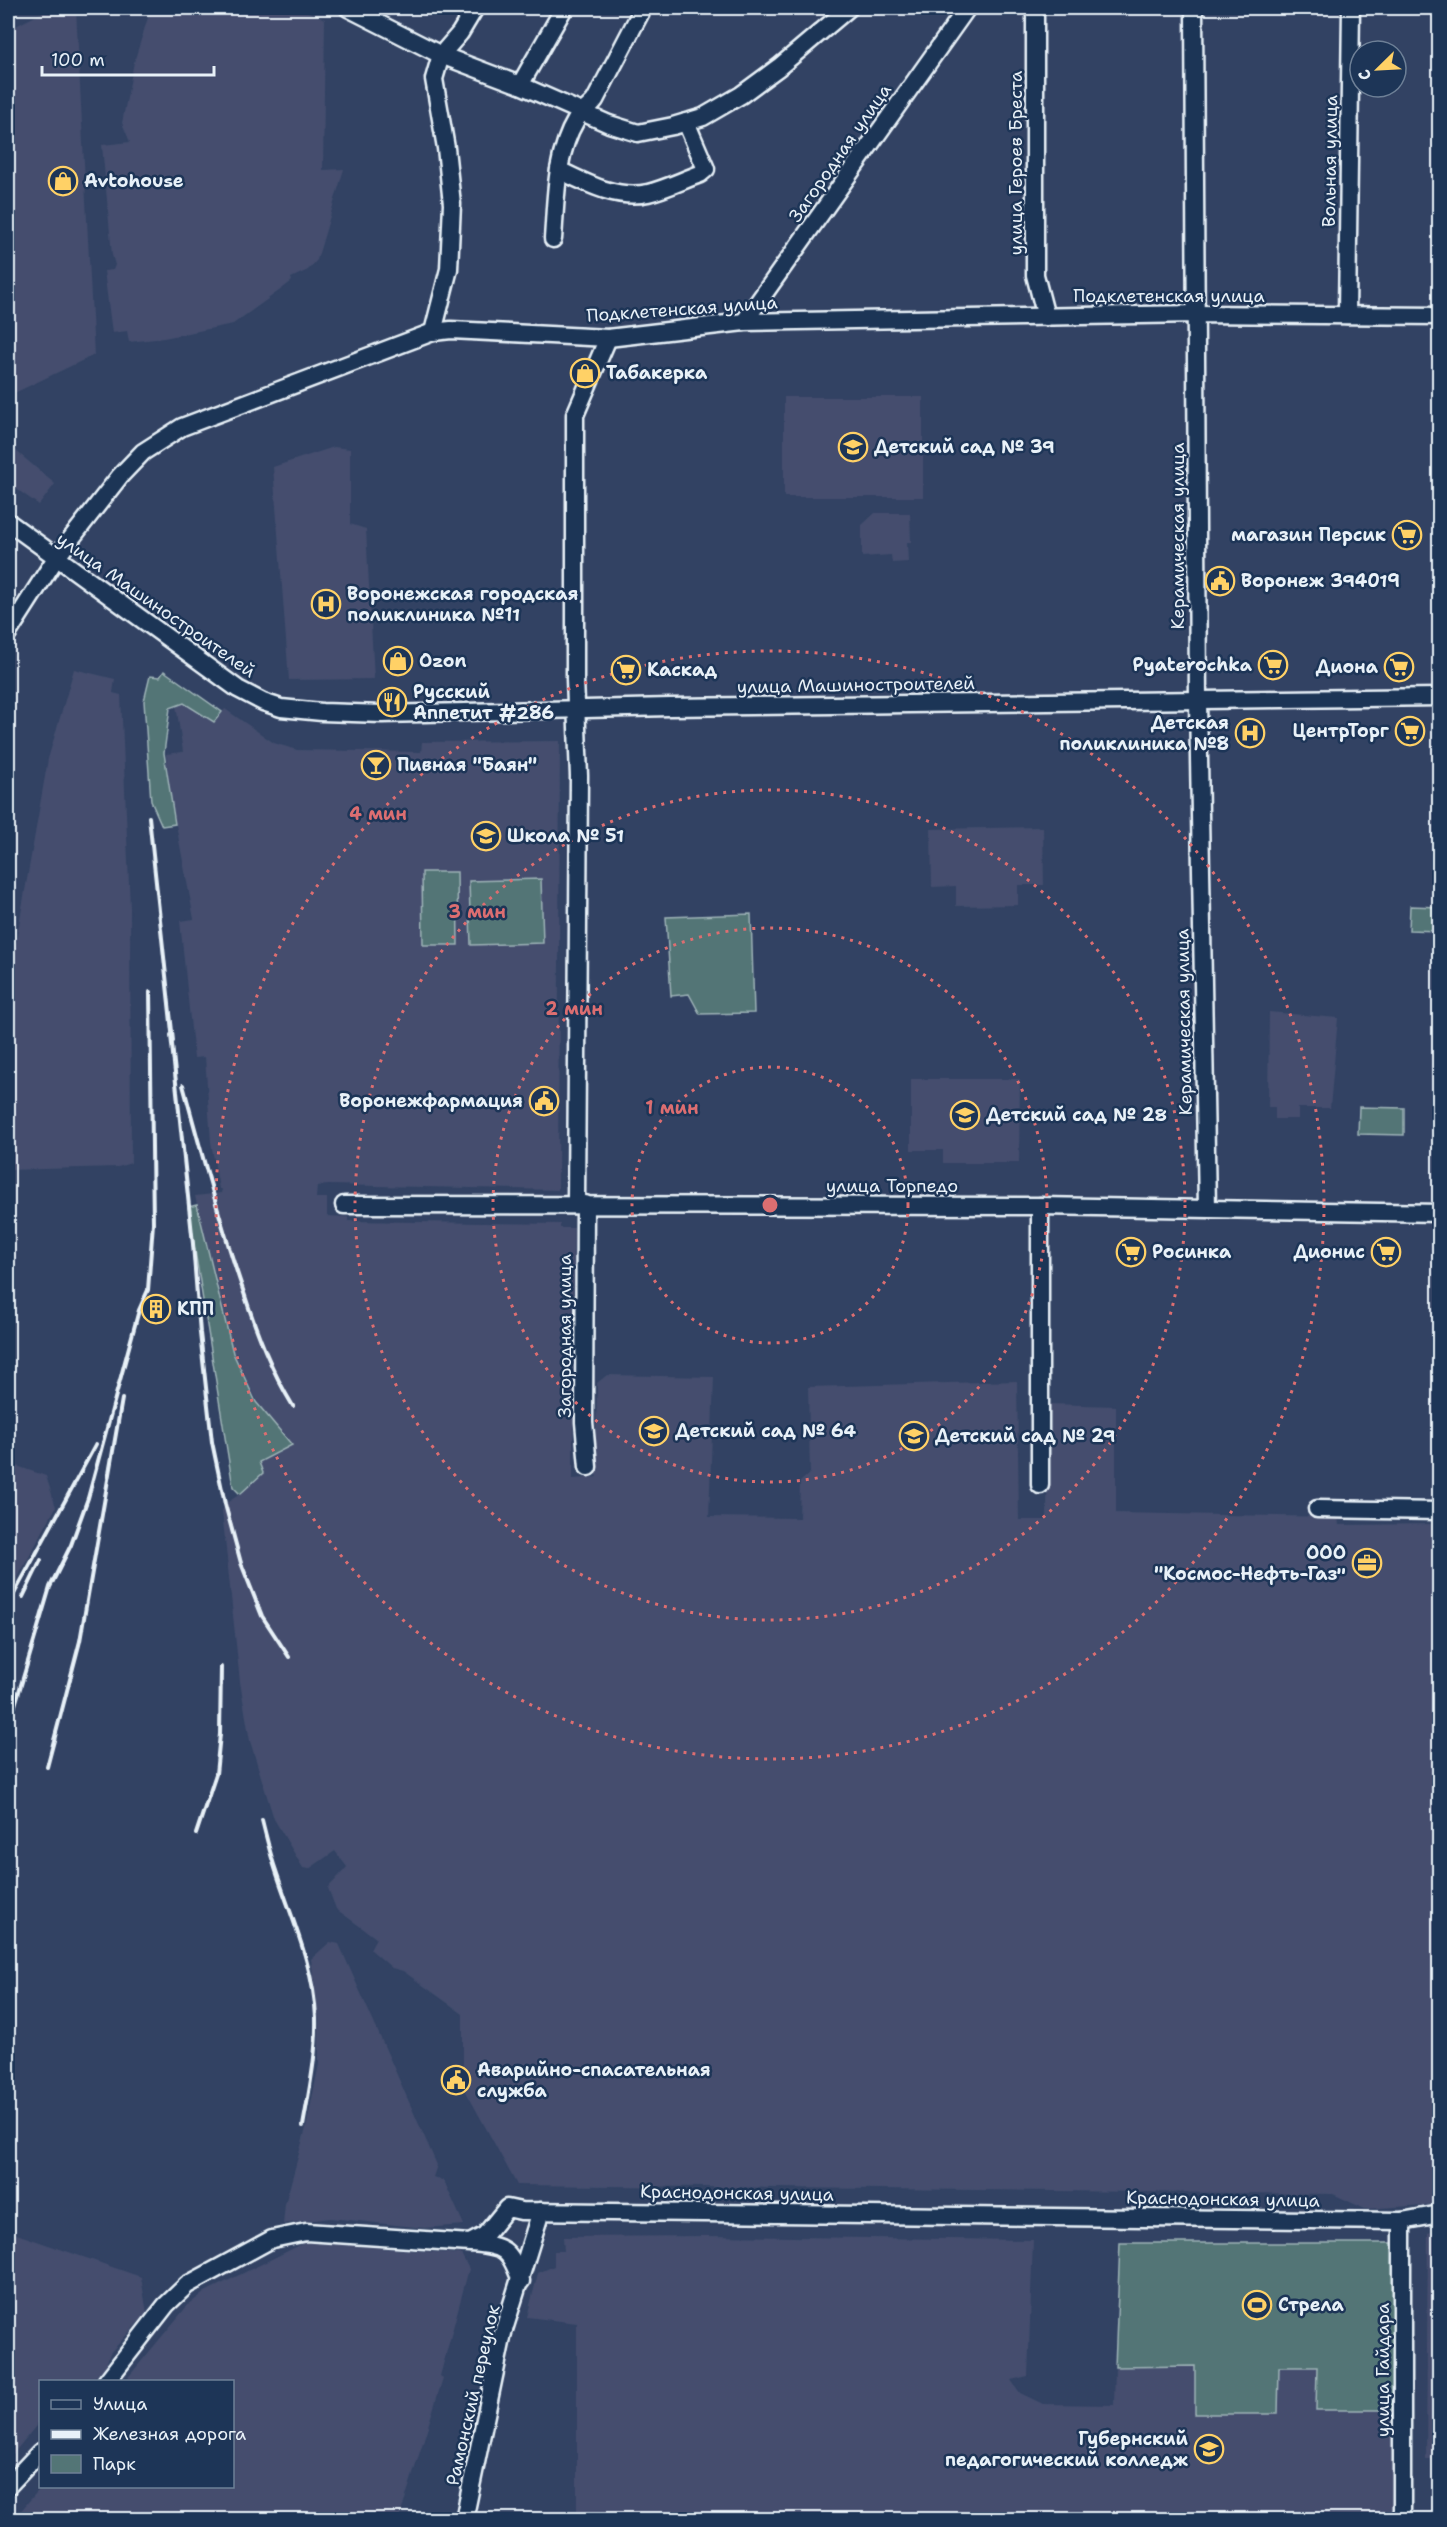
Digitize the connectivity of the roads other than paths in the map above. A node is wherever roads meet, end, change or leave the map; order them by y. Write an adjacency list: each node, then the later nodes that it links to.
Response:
1 (348, 8): 10 (street)
2 (475, 8): 10 (street)
3 (564, 8): 11 (street)
4 (643, 8): 12 (street)
5 (849, 8): 13 (street)
6 (968, 8): 20 (street, Загородная улица)
7 (1035, 8): 18 (street, улица Героев Бреста)
8 (1194, 8): 16 (street, Керамическая улица)
9 (1351, 8): 17 (street, Вольная улица)
10 (441, 55): 11 (street); 21 (street)
11 (520, 85): 12 (street)
12 (581, 113): 13 (street); 14 (street)
13 (686, 122): 14 (street)
14 (559, 170): 15 (street)
15 (553, 239)
16 (1197, 314): 17 (street, Подклетенская улица); 18 (street, Подклетенская улица); 27 (street, Керамическая улица)
17 (1347, 315): 19 (street, Подклетенская улица)
18 (1046, 316): 20 (street, Подклетенская улица)
19 (1440, 316)
20 (744, 322): 22 (street, Подклетенская улица)
21 (433, 332): 22 (street, Подклетенская улица); 24 (street, Подклетенская улица)
22 (608, 338): 28 (street, Загородная улица)
23 (8, 522): 24 (street, улица Машиностроителей)
24 (56, 558): 25 (street, Подклетенская улица); 28 (street, улица Машиностроителей)
25 (8, 633)
26 (1440, 697): 27 (street, улица Машиностроителей)
27 (1198, 701): 28 (street, улица Машиностроителей); 32 (street, Керамическая улица)
28 (576, 709): 29 (street, Загородная улица)
29 (580, 1204): 30 (street, улица Торпедо); 31 (street, улица Торпедо); 34 (street, Загородная улица)
30 (344, 1205)
31 (1040, 1206): 32 (street, улица Торпедо); 35 (street)
32 (1207, 1208): 33 (street, улица Торпедо)
33 (1440, 1213)
34 (588, 1467)
35 (1040, 1485)
36 (1317, 1509): 37 (street)
37 (1440, 1511)
38 (541, 2211): 40 (street, Краснодонская улица); 41 (street, Краснодонская улица); 42 (street, Рамонский переулок)
39 (1440, 2214): 40 (street, Краснодонская улица)
40 (1402, 2221): 47 (street, улица Гайдара)
41 (470, 2243): 42 (street); 43 (street)
42 (521, 2281): 46 (street, Рамонский переулок)
43 (108, 2380)
44 (39, 2453): 45 (street)
45 (8, 2486)
46 (464, 2520)
47 (1402, 2520)

